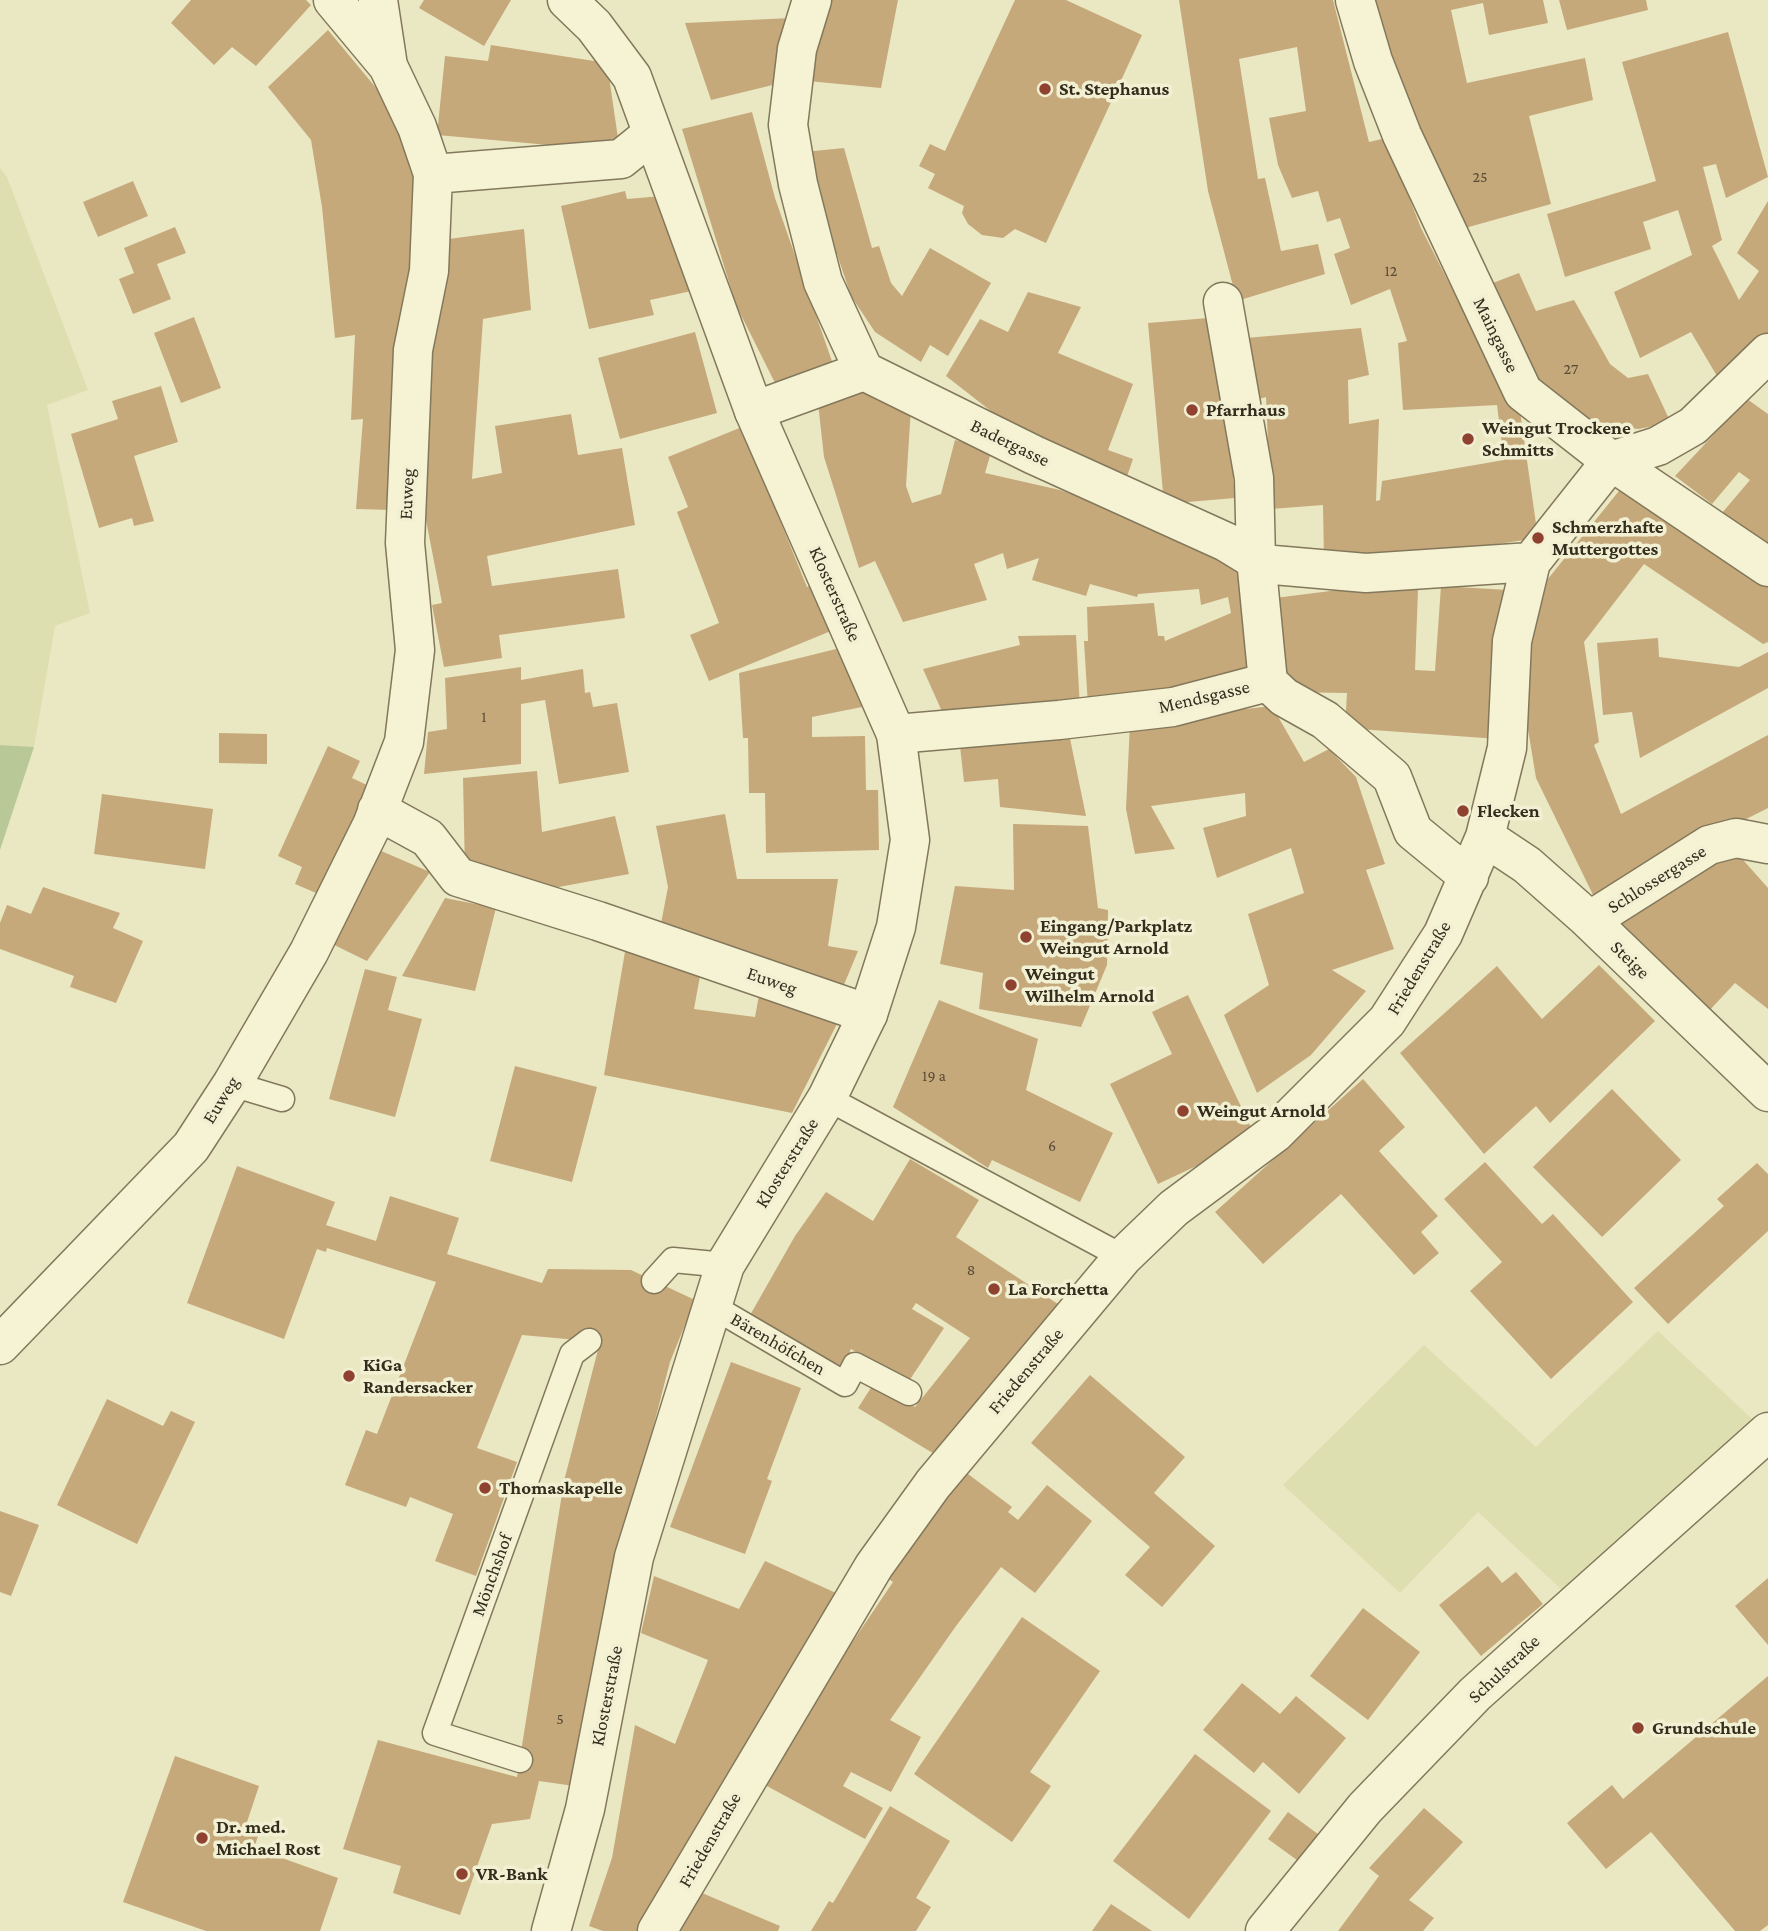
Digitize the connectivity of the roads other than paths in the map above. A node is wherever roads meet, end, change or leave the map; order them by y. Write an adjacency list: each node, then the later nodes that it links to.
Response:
1 (333, 0): 6 (street)
2 (379, 0): 6 (street)
3 (567, 0): 7 (street, Klosterstraße)
4 (812, 0): 11 (street)
5 (1355, 0): 13 (street, Maingasse)
6 (388, 66): 8 (street)
7 (652, 134): 8 (street); 12 (street, Klosterstraße)
8 (433, 174): 19 (street, Euweg)
9 (1223, 302): 14 (street)
10 (1768, 353): 13 (street)
11 (864, 371): 12 (street); 14 (street, Badergasse)
12 (754, 411): 18 (street, Klosterstraße)
13 (1611, 461): 15 (street); 16 (street, Maingasse)
14 (1256, 559): 15 (street, Badergasse); 17 (street)
15 (1531, 562): 20 (street)
16 (1768, 567)
17 (1268, 682): 18 (street, Mendsgasse); 22 (street, Mendsgasse)
18 (896, 734): 24 (street, Klosterstraße)
19 (377, 810): 24 (street, Euweg); 25 (street, Euweg)
20 (1485, 837): 22 (street, Friedenstraße); 23 (street, Steige)
21 (1768, 844): 23 (street, Schlossergasse)
22 (1469, 877): 29 (street, Friedenstraße)
23 (1587, 918): 26 (street, Steige)
24 (868, 1014): 27 (street, Klosterstraße)
25 (232, 1084): 28 (lane); 34 (street, Euweg)
26 (1768, 1092)
27 (827, 1098): 29 (lane); 30 (street, Klosterstraße)
28 (282, 1099)
29 (1123, 1257): 39 (street, Friedenstraße)
30 (725, 1265): 31 (lane); 32 (street, Klosterstraße)
31 (654, 1281)
32 (712, 1306): 35 (lane, Bärenhöfchen); 38 (street, Klosterstraße)
33 (589, 1341): 37 (lane, Mönchshof)
34 (0, 1345)
35 (909, 1393)
36 (1768, 1432): 40 (street, Schulstraße)
37 (520, 1760)
38 (551, 1931)
39 (657, 1931)
40 (1265, 1931)

